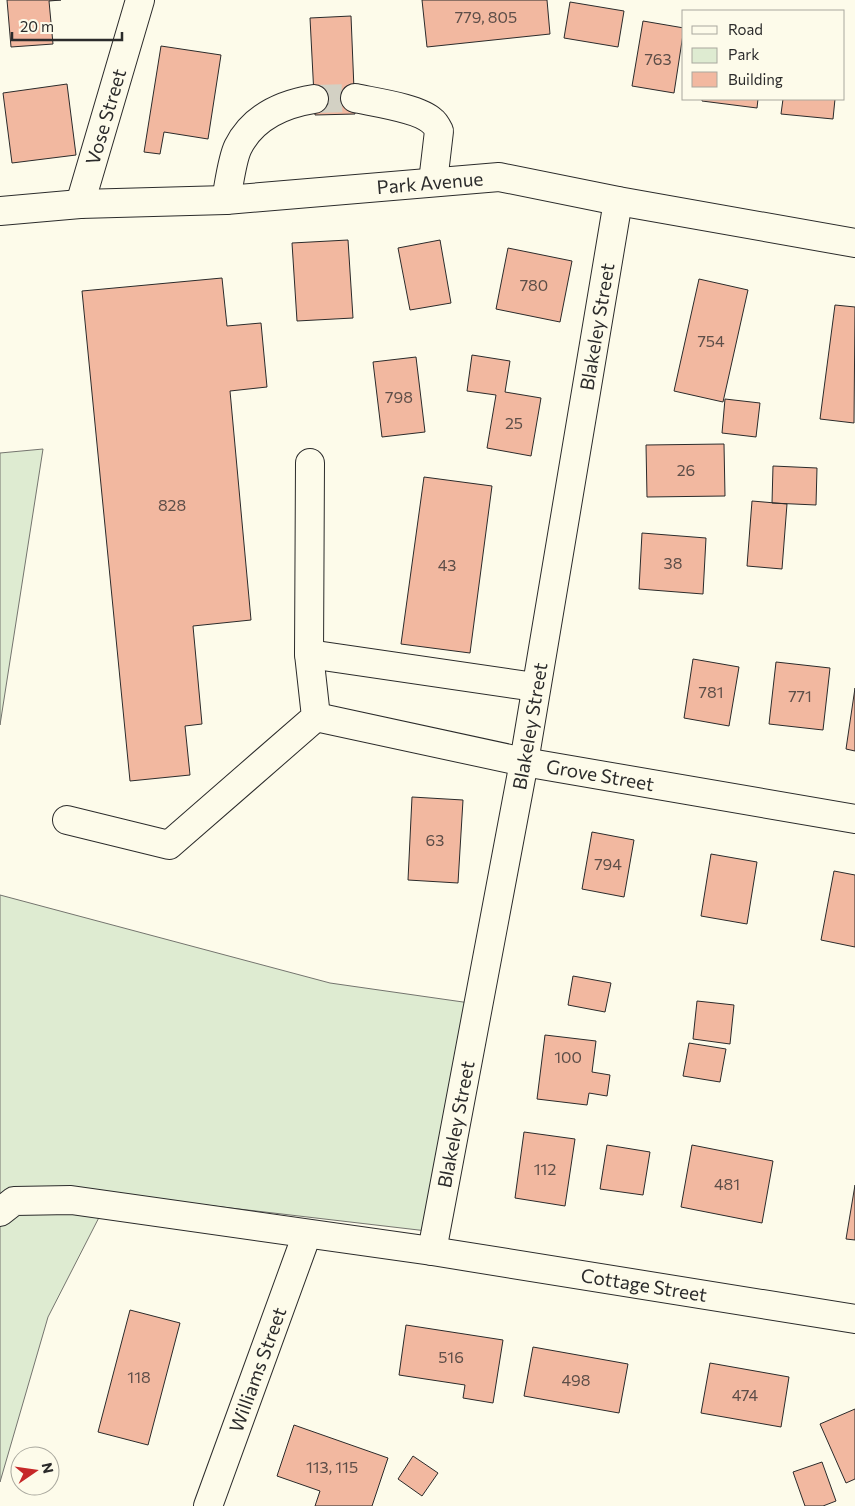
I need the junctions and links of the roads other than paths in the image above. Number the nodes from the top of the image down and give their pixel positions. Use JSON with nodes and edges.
{"nodes":[{"id":1,"x":140,"y":0,"type":"edge"},
{"id":2,"x":354,"y":98,"type":"tunnel mouth"},
{"id":3,"x":314,"y":99,"type":"tunnel mouth"},
{"id":4,"x":433,"y":182,"type":"junction"},
{"id":5,"x":226,"y":200,"type":"junction"},
{"id":6,"x":618,"y":202,"type":"junction"},
{"id":7,"x":80,"y":204,"type":"junction"},
{"id":8,"x":0,"y":211,"type":"edge"},
{"id":9,"x":855,"y":243,"type":"edge"},
{"id":10,"x":310,"y":463,"type":"dead end"},
{"id":11,"x":309,"y":654,"type":"junction"},
{"id":12,"x":535,"y":687,"type":"junction"},
{"id":13,"x":316,"y":717,"type":"junction"},
{"id":14,"x":524,"y":762,"type":"junction"},
{"id":15,"x":67,"y":820,"type":"dead end"},
{"id":16,"x":855,"y":820,"type":"edge"},
{"id":17,"x":0,"y":1212,"type":"edge"},
{"id":18,"x":307,"y":1234,"type":"junction"},
{"id":19,"x":432,"y":1251,"type":"junction"},
{"id":20,"x":855,"y":1319,"type":"edge"},
{"id":21,"x":208,"y":1506,"type":"edge"}],
"edges":[{"from":1,"to":7,"type":"street","name":"Vose Street"},
{"from":2,"to":4,"type":"street"},
{"from":3,"to":5,"type":"street"},
{"from":4,"to":5,"type":"street","name":"Park Avenue"},
{"from":4,"to":6,"type":"street","name":"Park Avenue"},
{"from":5,"to":7,"type":"street","name":"Park Avenue"},
{"from":6,"to":9,"type":"street","name":"Park Avenue"},
{"from":6,"to":12,"type":"street","name":"Blakeley Street"},
{"from":7,"to":8,"type":"street","name":"Park Avenue"},
{"from":10,"to":11,"type":"street"},
{"from":11,"to":12,"type":"street"},
{"from":11,"to":13,"type":"street"},
{"from":12,"to":14,"type":"street","name":"Blakeley Street"},
{"from":13,"to":14,"type":"street","name":"Grove Street"},
{"from":13,"to":15,"type":"street"},
{"from":14,"to":16,"type":"street","name":"Grove Street"},
{"from":14,"to":19,"type":"street","name":"Blakeley Street"},
{"from":17,"to":18,"type":"street","name":"Cottage Street"},
{"from":18,"to":19,"type":"street","name":"Cottage Street"},
{"from":18,"to":21,"type":"street","name":"Williams Street"},
{"from":19,"to":20,"type":"street","name":"Cottage Street"}]}
